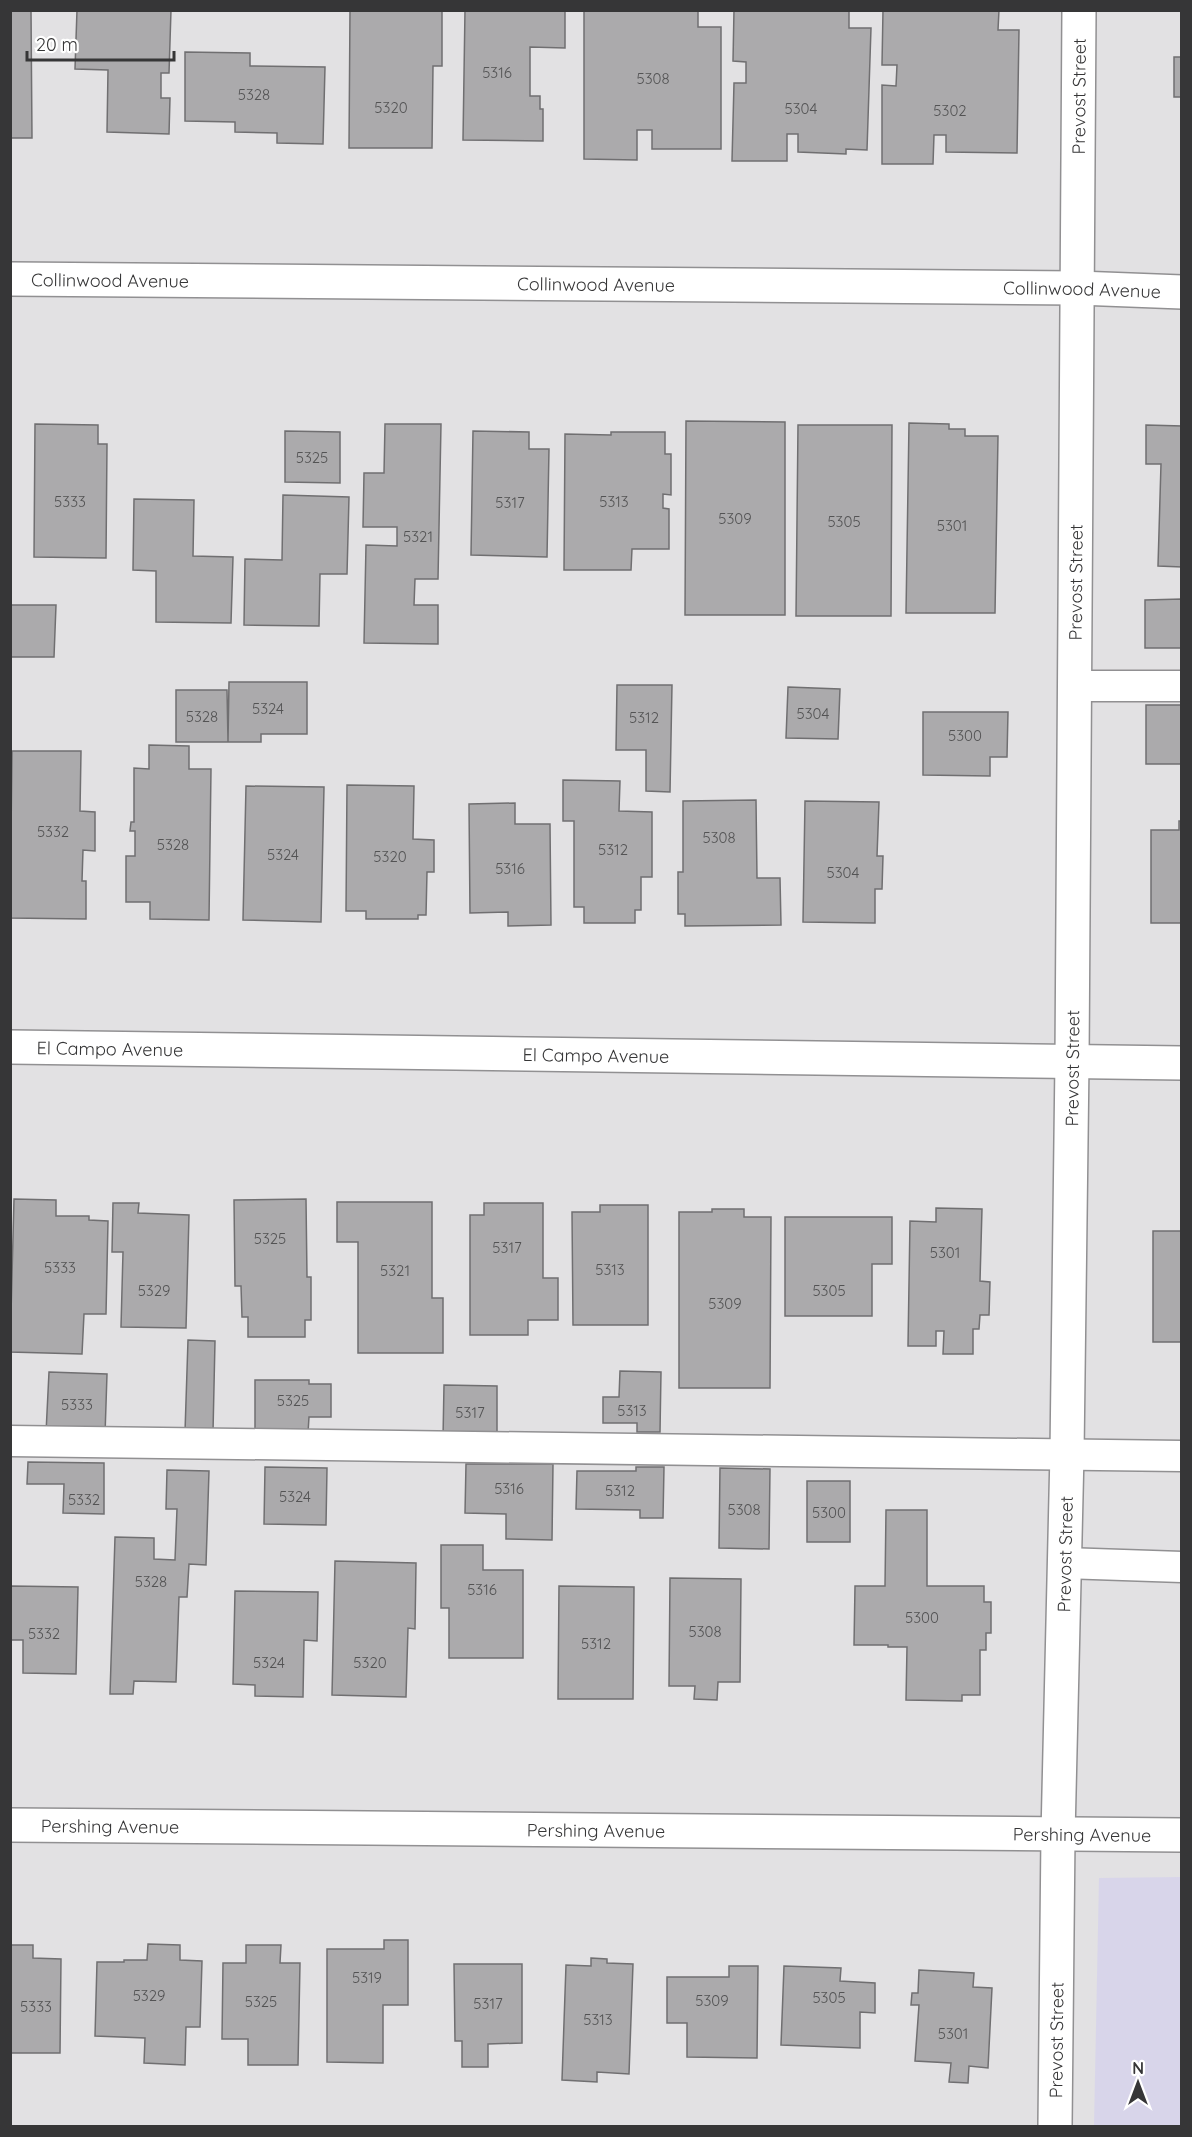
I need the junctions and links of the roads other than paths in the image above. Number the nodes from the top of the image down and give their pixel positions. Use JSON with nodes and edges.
{"nodes":[{"id":1,"x":1079,"y":10,"type":"edge"},
{"id":2,"x":10,"y":279,"type":"edge"},
{"id":3,"x":1078,"y":288,"type":"junction"},
{"id":4,"x":1182,"y":292,"type":"edge"},
{"id":5,"x":1075,"y":686,"type":"junction"},
{"id":6,"x":1182,"y":686,"type":"edge"},
{"id":7,"x":10,"y":1047,"type":"edge"},
{"id":8,"x":1072,"y":1061,"type":"junction"},
{"id":9,"x":1182,"y":1063,"type":"edge"},
{"id":10,"x":10,"y":1441,"type":"edge"},
{"id":11,"x":1067,"y":1454,"type":"junction"},
{"id":12,"x":1182,"y":1456,"type":"edge"},
{"id":13,"x":1064,"y":1563,"type":"junction"},
{"id":14,"x":1182,"y":1567,"type":"edge"},
{"id":15,"x":10,"y":1825,"type":"edge"},
{"id":16,"x":1059,"y":1835,"type":"junction"},
{"id":17,"x":1182,"y":1835,"type":"edge"},
{"id":18,"x":1055,"y":2127,"type":"edge"}],
"edges":[{"from":1,"to":3,"type":"street","name":"Prevost Street"},
{"from":2,"to":3,"type":"street","name":"Collinwood Avenue"},
{"from":3,"to":4,"type":"street","name":"Collinwood Avenue"},
{"from":3,"to":5,"type":"street","name":"Prevost Street"},
{"from":5,"to":6,"type":"lane"},
{"from":5,"to":8,"type":"street","name":"Prevost Street"},
{"from":7,"to":8,"type":"street","name":"El Campo Avenue"},
{"from":8,"to":9,"type":"street","name":"El Campo Avenue"},
{"from":8,"to":11,"type":"street","name":"Prevost Street"},
{"from":10,"to":11,"type":"lane"},
{"from":11,"to":12,"type":"lane"},
{"from":11,"to":13,"type":"street","name":"Prevost Street"},
{"from":13,"to":14,"type":"lane"},
{"from":13,"to":16,"type":"street","name":"Prevost Street"},
{"from":15,"to":16,"type":"street","name":"Pershing Avenue"},
{"from":16,"to":17,"type":"street","name":"Pershing Avenue"},
{"from":16,"to":18,"type":"street","name":"Prevost Street"}]}
